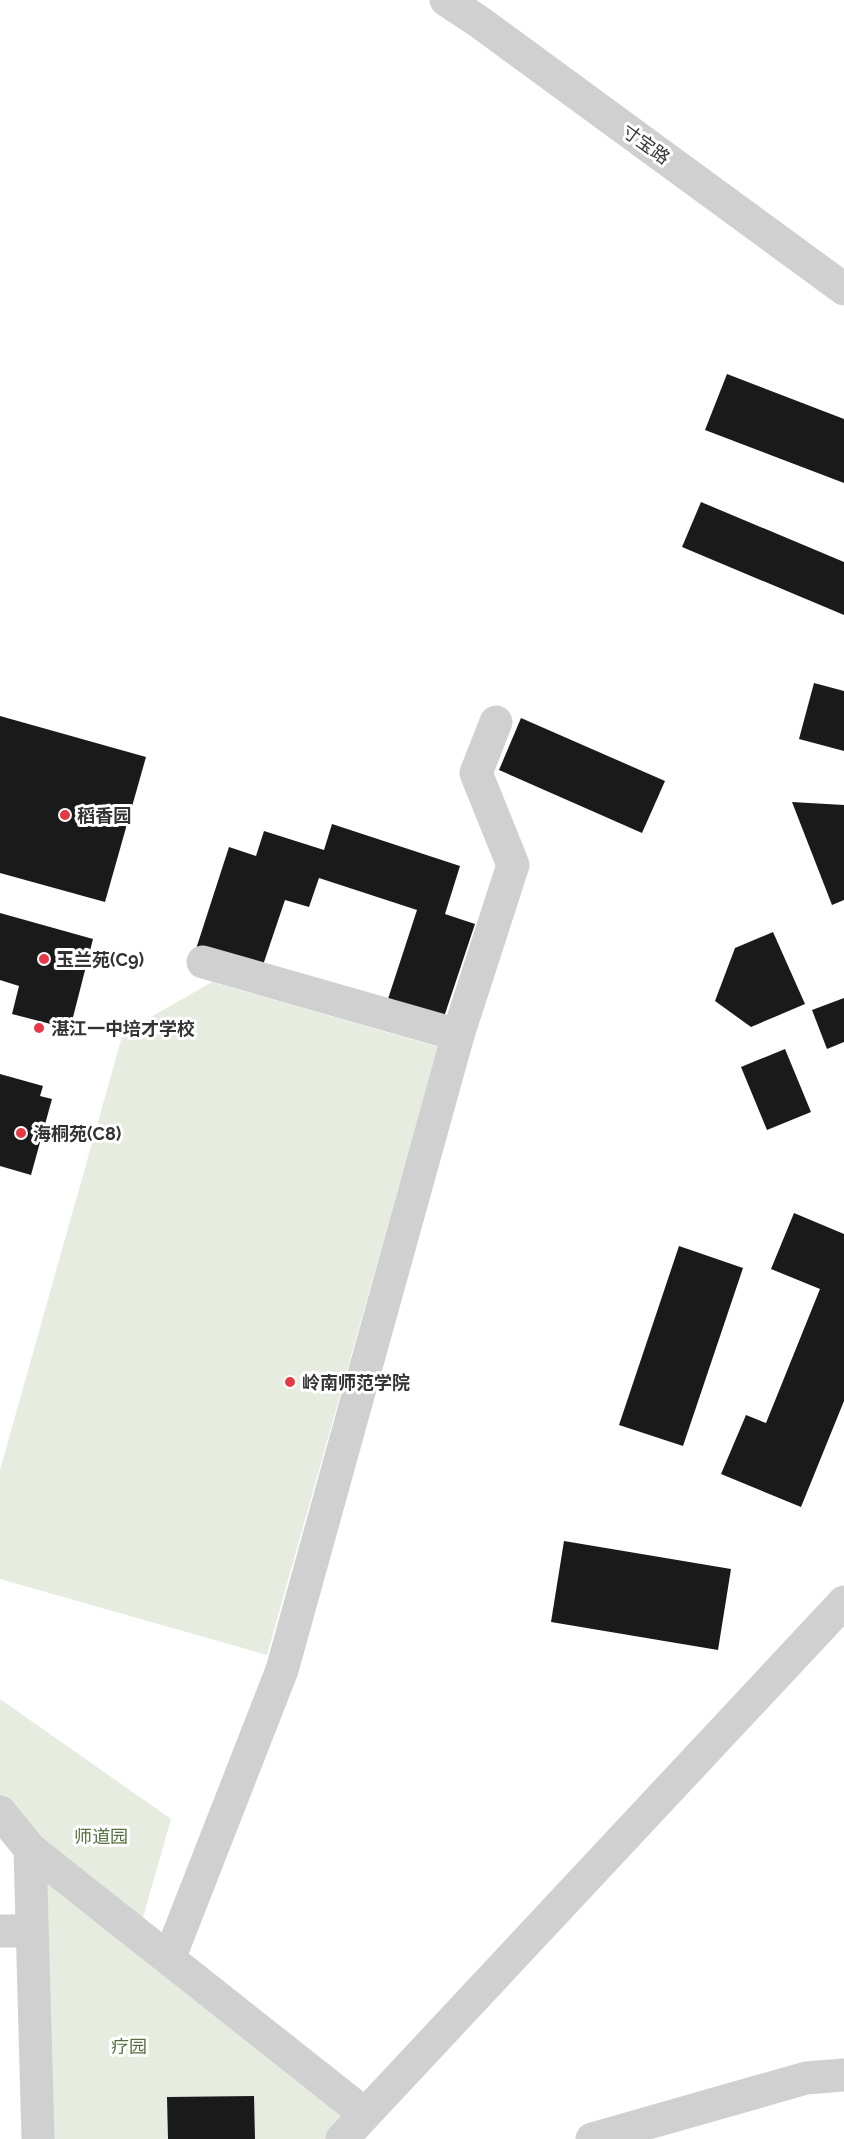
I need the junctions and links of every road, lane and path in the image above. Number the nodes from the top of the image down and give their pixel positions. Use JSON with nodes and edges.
{"nodes":[{"id":1,"x":446,"y":0,"type":"edge"},
{"id":2,"x":844,"y":289,"type":"edge"},
{"id":3,"x":496,"y":722,"type":"dead end"},
{"id":4,"x":203,"y":962,"type":"dead end"},
{"id":5,"x":458,"y":1035,"type":"junction"},
{"id":6,"x":844,"y":1602,"type":"edge"},
{"id":7,"x":0,"y":1812,"type":"edge"},
{"id":8,"x":30,"y":1849,"type":"junction"},
{"id":9,"x":0,"y":1931,"type":"edge"},
{"id":10,"x":32,"y":1931,"type":"junction"},
{"id":11,"x":169,"y":1959,"type":"junction"},
{"id":12,"x":844,"y":2075,"type":"edge"},
{"id":13,"x":365,"y":2114,"type":"junction"},
{"id":14,"x":38,"y":2139,"type":"edge"},
{"id":15,"x":342,"y":2139,"type":"edge"},
{"id":16,"x":592,"y":2139,"type":"edge"}],
"edges":[{"from":1,"to":2,"type":"street","name":"寸宝路"},
{"from":3,"to":5,"type":"street"},
{"from":4,"to":5,"type":"street"},
{"from":5,"to":11,"type":"street"},
{"from":6,"to":13,"type":"street"},
{"from":7,"to":8,"type":"street"},
{"from":8,"to":10,"type":"street"},
{"from":8,"to":11,"type":"street"},
{"from":9,"to":10,"type":"street"},
{"from":10,"to":14,"type":"street"},
{"from":11,"to":13,"type":"street"},
{"from":12,"to":16,"type":"street"},
{"from":13,"to":15,"type":"street"}]}
